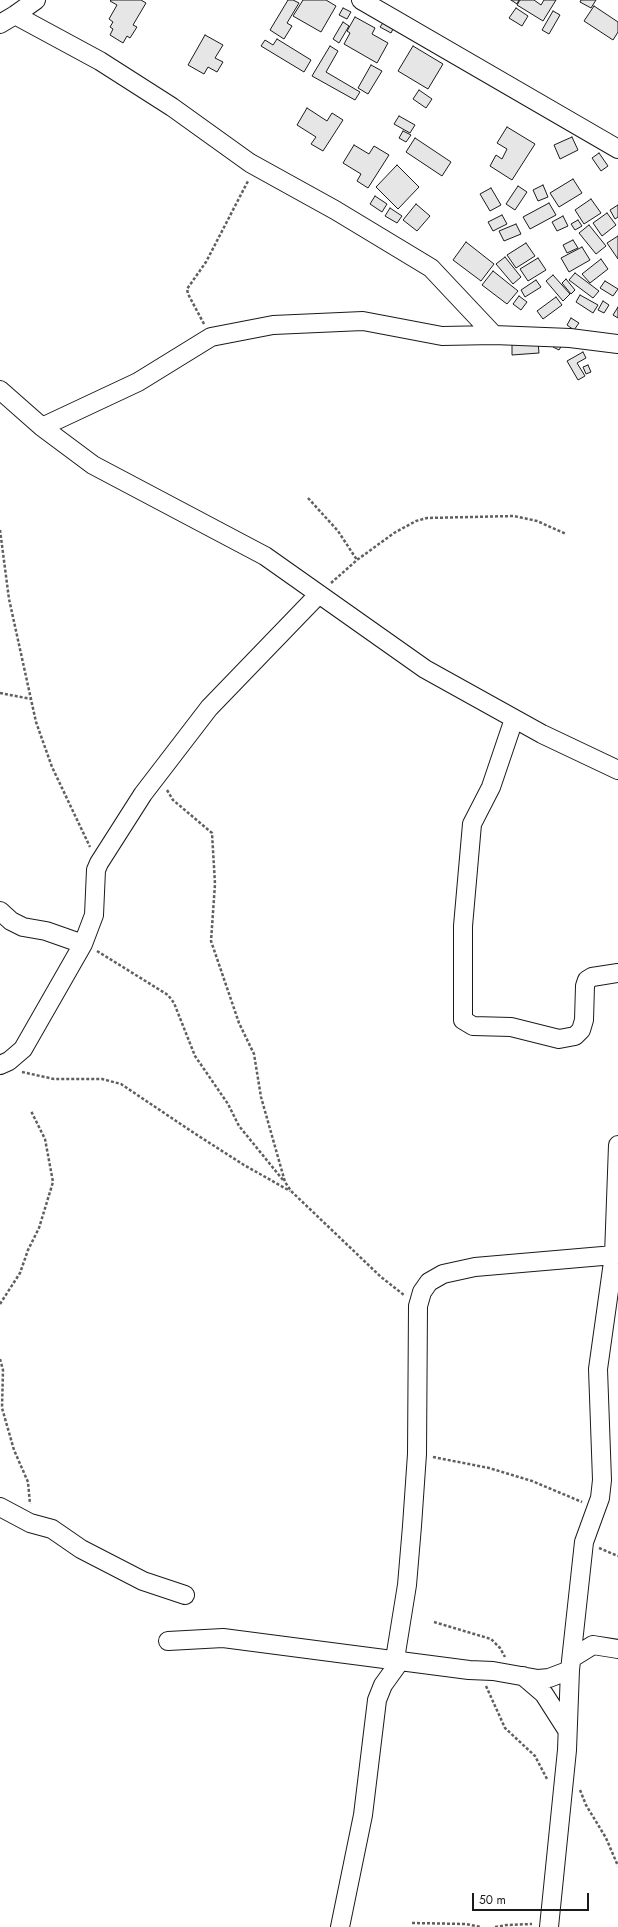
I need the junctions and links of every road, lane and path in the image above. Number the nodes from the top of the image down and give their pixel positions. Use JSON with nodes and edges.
{"nodes":[{"id":1,"x":36,"y":0,"type":"edge"},
{"id":2,"x":368,"y":2,"type":"edge"},
{"id":3,"x":8,"y":20,"type":"edge"},
{"id":4,"x":618,"y":150,"type":"edge"},
{"id":5,"x":250,"y":163,"type":"junction"},
{"id":6,"x":494,"y":335,"type":"junction"},
{"id":7,"x":211,"y":337,"type":"junction"},
{"id":8,"x":618,"y":344,"type":"edge"},
{"id":9,"x":0,"y":390,"type":"edge"},
{"id":10,"x":42,"y":427,"type":"junction"},
{"id":11,"x":308,"y":498,"type":"dead end"},
{"id":12,"x":0,"y":530,"type":"edge"},
{"id":13,"x":566,"y":534,"type":"dead end"},
{"id":14,"x":357,"y":560,"type":"junction"},
{"id":15,"x":319,"y":594,"type":"junction"},
{"id":16,"x":0,"y":692,"type":"edge"},
{"id":17,"x":31,"y":699,"type":"junction"},
{"id":18,"x":514,"y":719,"type":"junction"},
{"id":19,"x":163,"y":768,"type":"junction"},
{"id":20,"x":618,"y":770,"type":"edge"},
{"id":21,"x":99,"y":863,"type":"junction"},
{"id":22,"x":0,"y":911,"type":"edge"},
{"id":23,"x":83,"y":944,"type":"junction"},
{"id":24,"x":618,"y":973,"type":"edge"},
{"id":25,"x":0,"y":1065,"type":"edge"},
{"id":26,"x":20,"y":1072,"type":"dead end"},
{"id":27,"x":31,"y":1111,"type":"dead end"},
{"id":28,"x":618,"y":1145,"type":"edge"},
{"id":29,"x":285,"y":1182,"type":"junction"},
{"id":30,"x":291,"y":1191,"type":"junction"},
{"id":31,"x":614,"y":1255,"type":"junction"},
{"id":32,"x":0,"y":1304,"type":"edge"},
{"id":33,"x":418,"y":1306,"type":"junction"},
{"id":34,"x":0,"y":1359,"type":"edge"},
{"id":35,"x":417,"y":1454,"type":"junction"},
{"id":36,"x":600,"y":1498,"type":"junction"},
{"id":37,"x":0,"y":1507,"type":"edge"},
{"id":38,"x":38,"y":1526,"type":"junction"},
{"id":39,"x":185,"y":1595,"type":"dead end"},
{"id":40,"x":434,"y":1622,"type":"dead end"},
{"id":41,"x":168,"y":1641,"type":"dead end"},
{"id":42,"x":618,"y":1649,"type":"edge"},
{"id":43,"x":398,"y":1660,"type":"junction"},
{"id":44,"x":571,"y":1664,"type":"junction"},
{"id":45,"x":478,"y":1670,"type":"junction"},
{"id":46,"x":518,"y":1675,"type":"junction"},
{"id":47,"x":567,"y":1730,"type":"junction"},
{"id":48,"x":579,"y":1787,"type":"dead end"},
{"id":49,"x":561,"y":1804,"type":"junction"},
{"id":50,"x":618,"y":1866,"type":"edge"},
{"id":51,"x":412,"y":1923,"type":"dead end"},
{"id":52,"x":549,"y":1926,"type":"edge"},
{"id":53,"x":340,"y":1927,"type":"edge"},
{"id":54,"x":482,"y":1927,"type":"edge"},
{"id":55,"x":495,"y":1927,"type":"edge"}],
"edges":[{"from":1,"to":3,"type":"street"},
{"from":2,"to":4,"type":"street"},
{"from":3,"to":5,"type":"street"},
{"from":5,"to":6,"type":"street"},
{"from":5,"to":7,"type":"path"},
{"from":6,"to":7,"type":"street"},
{"from":6,"to":8,"type":"street"},
{"from":7,"to":10,"type":"street"},
{"from":9,"to":10,"type":"street"},
{"from":10,"to":15,"type":"street"},
{"from":11,"to":14,"type":"path"},
{"from":12,"to":17,"type":"path"},
{"from":13,"to":14,"type":"path"},
{"from":14,"to":15,"type":"path"},
{"from":15,"to":18,"type":"street"},
{"from":15,"to":19,"type":"street"},
{"from":16,"to":17,"type":"path"},
{"from":17,"to":21,"type":"path"},
{"from":18,"to":20,"type":"street"},
{"from":18,"to":24,"type":"street"},
{"from":19,"to":21,"type":"street"},
{"from":19,"to":29,"type":"path"},
{"from":21,"to":23,"type":"street"},
{"from":22,"to":23,"type":"street"},
{"from":23,"to":25,"type":"street"},
{"from":23,"to":29,"type":"path"},
{"from":26,"to":30,"type":"path"},
{"from":27,"to":32,"type":"path"},
{"from":28,"to":31,"type":"street"},
{"from":29,"to":30,"type":"path"},
{"from":30,"to":33,"type":"path"},
{"from":31,"to":33,"type":"street"},
{"from":31,"to":36,"type":"street"},
{"from":33,"to":35,"type":"street"},
{"from":34,"to":38,"type":"path"},
{"from":35,"to":36,"type":"path"},
{"from":35,"to":43,"type":"street"},
{"from":36,"to":44,"type":"street"},
{"from":37,"to":38,"type":"street"},
{"from":38,"to":39,"type":"street"},
{"from":40,"to":46,"type":"path"},
{"from":41,"to":43,"type":"street"},
{"from":42,"to":44,"type":"street"},
{"from":43,"to":45,"type":"street"},
{"from":43,"to":53,"type":"street"},
{"from":44,"to":46,"type":"street"},
{"from":44,"to":47,"type":"street"},
{"from":45,"to":46,"type":"street"},
{"from":45,"to":49,"type":"path"},
{"from":46,"to":47,"type":"street"},
{"from":47,"to":49,"type":"street"},
{"from":48,"to":50,"type":"path"},
{"from":49,"to":52,"type":"street"},
{"from":51,"to":54,"type":"path"},
{"from":52,"to":55,"type":"path"}]}
